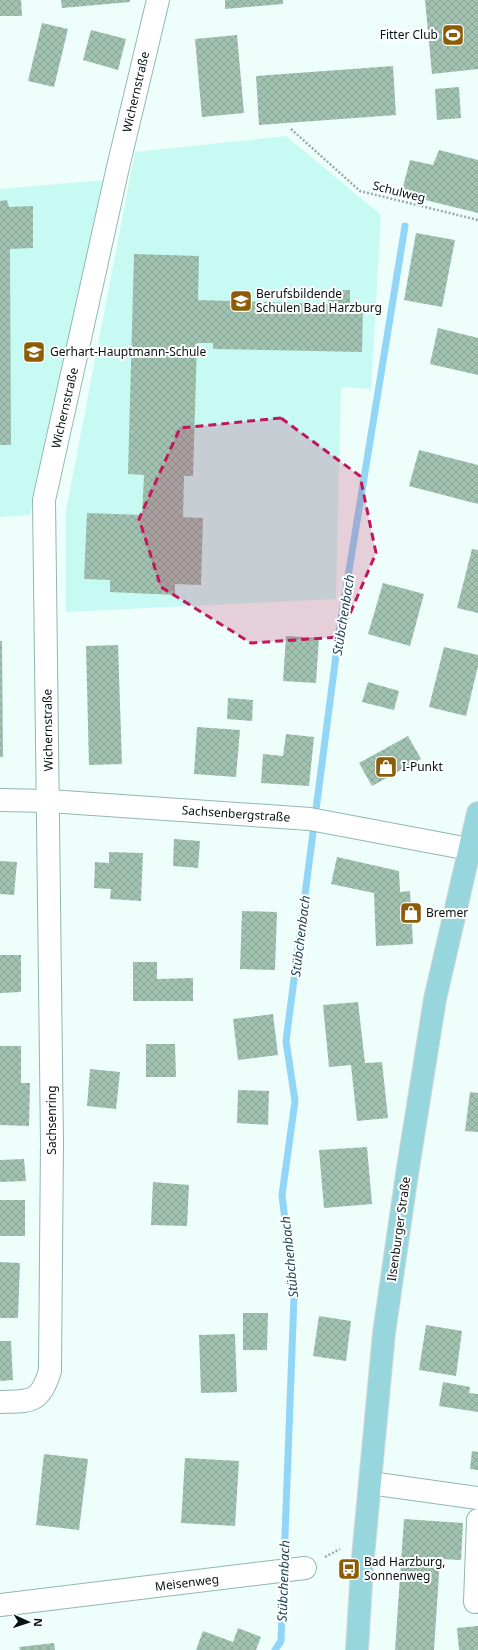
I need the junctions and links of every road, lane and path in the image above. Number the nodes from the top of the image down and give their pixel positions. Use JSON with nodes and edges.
{"nodes":[{"id":1,"x":158,"y":0,"type":"edge"},
{"id":2,"x":291,"y":129,"type":"dead end"},
{"id":3,"x":478,"y":220,"type":"edge"},
{"id":4,"x":0,"y":800,"type":"edge"},
{"id":5,"x":49,"y":801,"type":"junction"},
{"id":6,"x":478,"y":813,"type":"edge"},
{"id":7,"x":469,"y":849,"type":"junction"},
{"id":8,"x":0,"y":1402,"type":"edge"},
{"id":9,"x":370,"y":1483,"type":"junction"},
{"id":10,"x":478,"y":1498,"type":"edge"},
{"id":11,"x":478,"y":1520,"type":"edge"},
{"id":12,"x":366,"y":1535,"type":"junction"},
{"id":13,"x":291,"y":1570,"type":"joint"},
{"id":14,"x":475,"y":1602,"type":"dead end"},
{"id":15,"x":0,"y":1605,"type":"edge"},
{"id":16,"x":357,"y":1650,"type":"edge"}],
"edges":[{"from":1,"to":5,"type":"street","name":"Wichernstraße"},
{"from":2,"to":3,"type":"path","name":"Schulweg"},
{"from":4,"to":5,"type":"street","name":"Sachsenbergstraße"},
{"from":5,"to":7,"type":"street","name":"Sachsenbergstraße"},
{"from":5,"to":8,"type":"street","name":"Sachsenring"},
{"from":6,"to":7,"type":"main road","name":"Ilsenburger Straße"},
{"from":7,"to":9,"type":"main road","name":"Ilsenburger Straße"},
{"from":9,"to":10,"type":"street"},
{"from":9,"to":12,"type":"main road","name":"Ilsenburger Straße"},
{"from":11,"to":14,"type":"street"},
{"from":12,"to":13,"type":"path"},
{"from":12,"to":16,"type":"main road","name":"Ilsenburger Straße"},
{"from":13,"to":15,"type":"street","name":"Meisenweg"}]}
